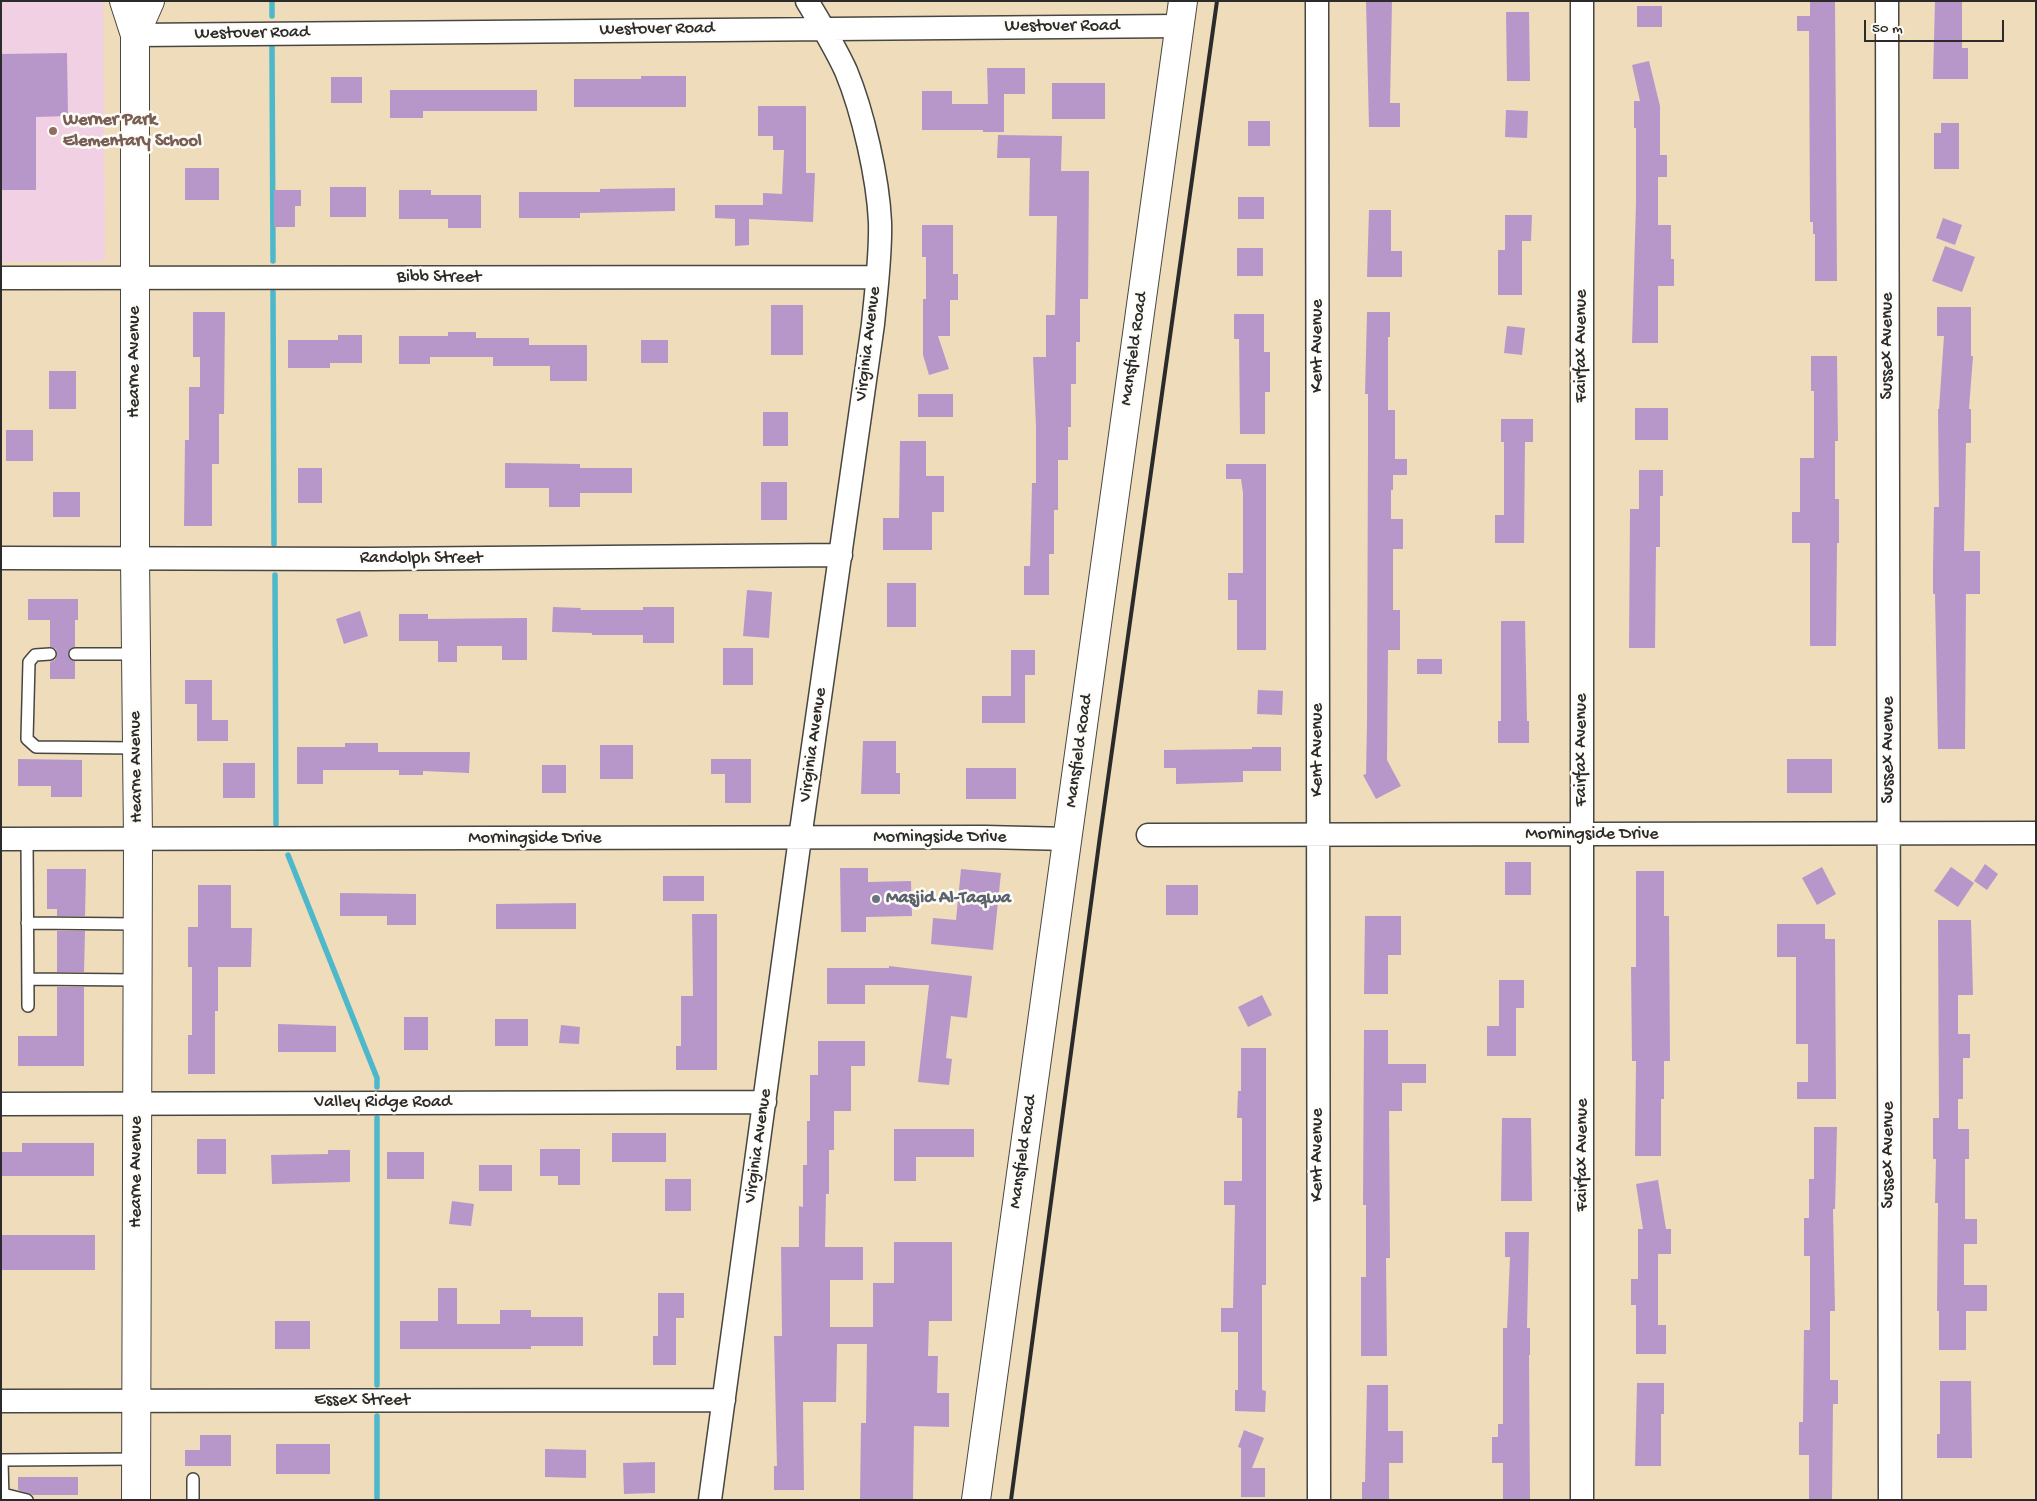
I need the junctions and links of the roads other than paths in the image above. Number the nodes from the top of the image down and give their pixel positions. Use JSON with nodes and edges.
{"nodes":[{"id":1,"x":124,"y":1,"type":"edge"},
{"id":2,"x":150,"y":1,"type":"edge"},
{"id":3,"x":808,"y":1,"type":"edge"},
{"id":4,"x":1317,"y":1,"type":"edge"},
{"id":5,"x":1582,"y":1,"type":"edge"},
{"id":6,"x":1887,"y":1,"type":"edge"},
{"id":7,"x":1181,"y":14,"type":"edge"},
{"id":8,"x":823,"y":28,"type":"junction"},
{"id":9,"x":135,"y":35,"type":"junction"},
{"id":10,"x":877,"y":277,"type":"junction"},
{"id":11,"x":1,"y":278,"type":"edge"},
{"id":12,"x":135,"y":278,"type":"junction"},
{"id":13,"x":841,"y":555,"type":"junction"},
{"id":14,"x":1,"y":558,"type":"edge"},
{"id":15,"x":135,"y":559,"type":"junction"},
{"id":16,"x":50,"y":654,"type":"dead end"},
{"id":17,"x":75,"y":654,"type":"dead end"},
{"id":18,"x":136,"y":654,"type":"junction"},
{"id":19,"x":137,"y":748,"type":"junction"},
{"id":20,"x":2036,"y":834,"type":"edge"},
{"id":21,"x":1318,"y":835,"type":"junction"},
{"id":22,"x":1583,"y":835,"type":"junction"},
{"id":23,"x":1889,"y":835,"type":"junction"},
{"id":24,"x":1148,"y":836,"type":"dead end"},
{"id":25,"x":800,"y":838,"type":"junction"},
{"id":26,"x":1,"y":839,"type":"edge"},
{"id":27,"x":27,"y":839,"type":"junction"},
{"id":28,"x":138,"y":839,"type":"junction"},
{"id":29,"x":1068,"y":839,"type":"junction"},
{"id":30,"x":27,"y":923,"type":"junction"},
{"id":31,"x":138,"y":924,"type":"junction"},
{"id":32,"x":28,"y":979,"type":"junction"},
{"id":33,"x":138,"y":980,"type":"junction"},
{"id":34,"x":28,"y":1006,"type":"dead end"},
{"id":35,"x":765,"y":1102,"type":"junction"},
{"id":36,"x":1,"y":1104,"type":"edge"},
{"id":37,"x":137,"y":1104,"type":"junction"},
{"id":38,"x":724,"y":1400,"type":"junction"},
{"id":39,"x":1,"y":1401,"type":"edge"},
{"id":40,"x":136,"y":1401,"type":"junction"},
{"id":41,"x":136,"y":1459,"type":"junction"},
{"id":42,"x":193,"y":1479,"type":"dead end"},
{"id":43,"x":3,"y":1497,"type":"edge"},
{"id":44,"x":27,"y":1500,"type":"edge"},
{"id":45,"x":136,"y":1500,"type":"edge"},
{"id":46,"x":193,"y":1500,"type":"edge"},
{"id":47,"x":710,"y":1500,"type":"edge"},
{"id":48,"x":976,"y":1500,"type":"edge"},
{"id":49,"x":1319,"y":1500,"type":"edge"},
{"id":50,"x":1582,"y":1500,"type":"edge"},
{"id":51,"x":1890,"y":1500,"type":"edge"}],
"edges":[{"from":1,"to":9,"type":"main road","name":"Hearne Avenue"},
{"from":2,"to":9,"type":"main road","name":"Hearne Avenue"},
{"from":3,"to":8,"type":"street","name":"Virginia Avenue"},
{"from":4,"to":21,"type":"street","name":"Kent Avenue"},
{"from":5,"to":22,"type":"street","name":"Fairfax Avenue"},
{"from":6,"to":23,"type":"street","name":"Sussex Avenue"},
{"from":7,"to":8,"type":"street","name":"Westover Road"},
{"from":7,"to":29,"type":"main road","name":"Mansfield Road"},
{"from":8,"to":9,"type":"street","name":"Westover Road"},
{"from":8,"to":10,"type":"street","name":"Virginia Avenue"},
{"from":9,"to":12,"type":"main road","name":"Hearne Avenue"},
{"from":10,"to":12,"type":"street","name":"Bibb Street"},
{"from":10,"to":13,"type":"street","name":"Virginia Avenue"},
{"from":11,"to":12,"type":"street","name":"Bibb Street"},
{"from":12,"to":15,"type":"main road","name":"Hearne Avenue"},
{"from":13,"to":15,"type":"street","name":"Randolph Street"},
{"from":13,"to":25,"type":"street","name":"Virginia Avenue"},
{"from":14,"to":15,"type":"street","name":"Randolph Street"},
{"from":15,"to":18,"type":"main road","name":"Hearne Avenue"},
{"from":16,"to":19,"type":"lane"},
{"from":17,"to":18,"type":"lane"},
{"from":18,"to":19,"type":"main road","name":"Hearne Avenue"},
{"from":19,"to":28,"type":"main road","name":"Hearne Avenue"},
{"from":20,"to":23,"type":"street","name":"Morningside Drive"},
{"from":21,"to":22,"type":"street","name":"Morningside Drive"},
{"from":21,"to":24,"type":"street","name":"Morningside Drive"},
{"from":21,"to":49,"type":"street","name":"Kent Avenue"},
{"from":22,"to":23,"type":"street","name":"Morningside Drive"},
{"from":22,"to":50,"type":"street","name":"Fairfax Avenue"},
{"from":23,"to":51,"type":"street","name":"Sussex Avenue"},
{"from":25,"to":28,"type":"street","name":"Morningside Drive"},
{"from":25,"to":29,"type":"street","name":"Morningside Drive"},
{"from":25,"to":35,"type":"street","name":"Virginia Avenue"},
{"from":26,"to":27,"type":"street","name":"Morningside Drive"},
{"from":27,"to":28,"type":"street","name":"Morningside Drive"},
{"from":27,"to":30,"type":"lane"},
{"from":28,"to":31,"type":"main road","name":"Hearne Avenue"},
{"from":29,"to":48,"type":"main road","name":"Mansfield Road"},
{"from":30,"to":31,"type":"lane"},
{"from":30,"to":32,"type":"lane"},
{"from":31,"to":33,"type":"main road","name":"Hearne Avenue"},
{"from":32,"to":33,"type":"lane"},
{"from":32,"to":34,"type":"lane"},
{"from":33,"to":37,"type":"main road","name":"Hearne Avenue"},
{"from":35,"to":37,"type":"street","name":"Valley Ridge Road"},
{"from":35,"to":38,"type":"street","name":"Virginia Avenue"},
{"from":36,"to":37,"type":"street","name":"Valley Ridge Road"},
{"from":37,"to":40,"type":"main road","name":"Hearne Avenue"},
{"from":38,"to":40,"type":"street","name":"Essex Street"},
{"from":38,"to":47,"type":"street","name":"Virginia Avenue"},
{"from":39,"to":40,"type":"street","name":"Essex Street"},
{"from":40,"to":41,"type":"main road","name":"Hearne Avenue"},
{"from":41,"to":43,"type":"lane"},
{"from":41,"to":45,"type":"main road","name":"Hearne Avenue"},
{"from":42,"to":46,"type":"lane"},
{"from":43,"to":44,"type":"lane"}]}
